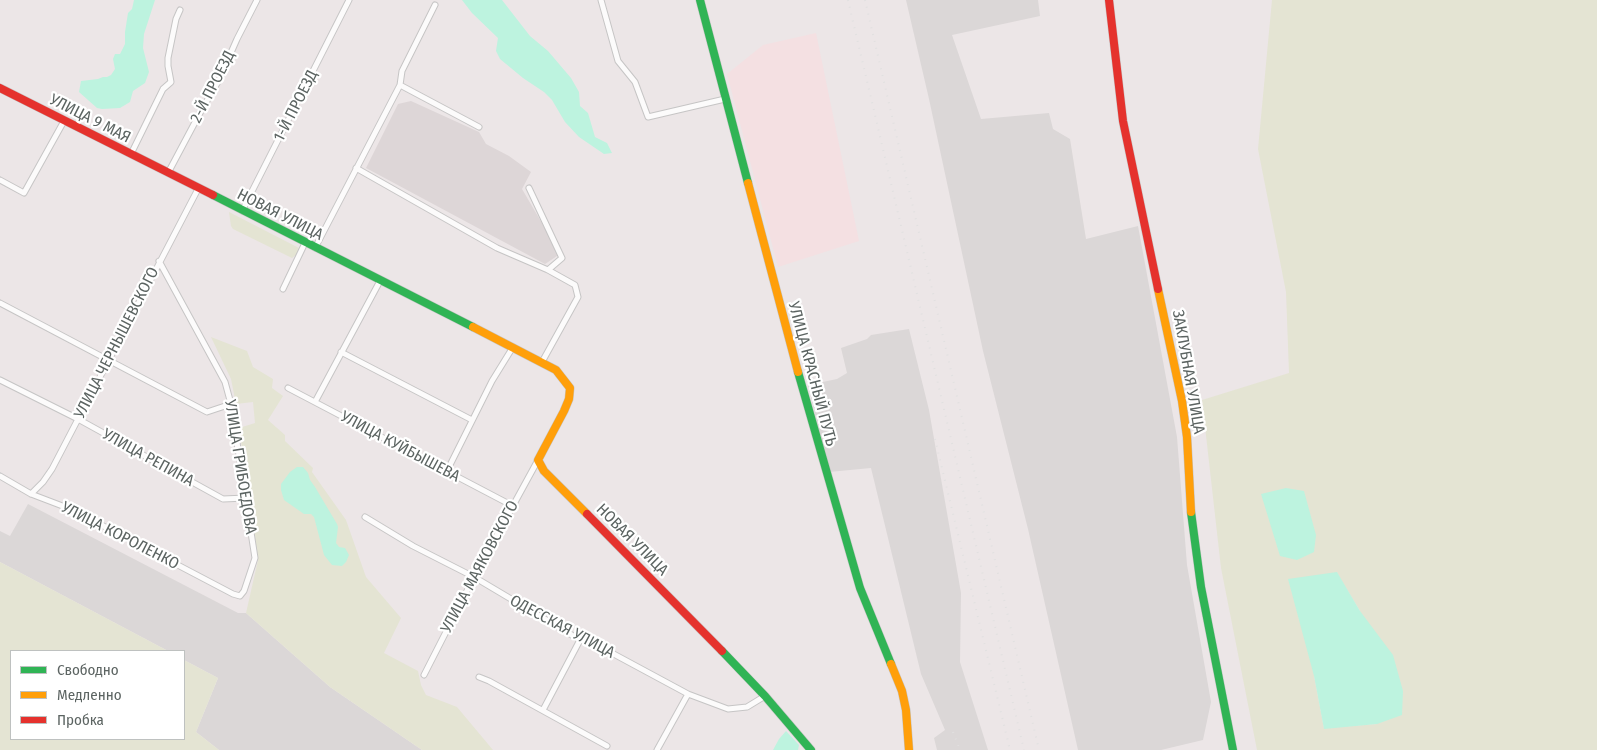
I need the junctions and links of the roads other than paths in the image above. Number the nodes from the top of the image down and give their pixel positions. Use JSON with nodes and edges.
{"nodes":[{"id":1,"x":257,"y":0,"type":"edge"},
{"id":2,"x":349,"y":0,"type":"edge"},
{"id":3,"x":601,"y":0,"type":"edge"},
{"id":4,"x":700,"y":0,"type":"edge"},
{"id":5,"x":1109,"y":0,"type":"edge"},
{"id":6,"x":436,"y":5,"type":"dead end"},
{"id":7,"x":180,"y":10,"type":"dead end"},
{"id":8,"x":400,"y":85,"type":"junction"},
{"id":9,"x":0,"y":88,"type":"edge"},
{"id":10,"x":726,"y":99,"type":"junction"},
{"id":11,"x":64,"y":121,"type":"junction"},
{"id":12,"x":480,"y":127,"type":"dead end"},
{"id":13,"x":131,"y":154,"type":"junction"},
{"id":14,"x":356,"y":168,"type":"junction"},
{"id":15,"x":168,"y":173,"type":"junction"},
{"id":16,"x":2,"y":182,"type":"edge"},
{"id":17,"x":529,"y":188,"type":"dead end"},
{"id":18,"x":198,"y":189,"type":"junction"},
{"id":19,"x":242,"y":211,"type":"junction"},
{"id":20,"x":305,"y":243,"type":"junction"},
{"id":21,"x":315,"y":248,"type":"junction"},
{"id":22,"x":159,"y":261,"type":"junction"},
{"id":23,"x":548,"y":270,"type":"junction"},
{"id":24,"x":380,"y":280,"type":"junction"},
{"id":25,"x":283,"y":289,"type":"dead end"},
{"id":26,"x":0,"y":303,"type":"edge"},
{"id":27,"x":513,"y":347,"type":"junction"},
{"id":28,"x":341,"y":352,"type":"junction"},
{"id":29,"x":108,"y":359,"type":"junction"},
{"id":30,"x":542,"y":362,"type":"junction"},
{"id":31,"x":0,"y":380,"type":"edge"},
{"id":32,"x":288,"y":388,"type":"dead end"},
{"id":33,"x":315,"y":402,"type":"junction"},
{"id":34,"x":231,"y":404,"type":"junction"},
{"id":35,"x":78,"y":420,"type":"junction"},
{"id":36,"x":472,"y":420,"type":"junction"},
{"id":37,"x":538,"y":460,"type":"junction"},
{"id":38,"x":447,"y":471,"type":"junction"},
{"id":39,"x":0,"y":476,"type":"edge"},
{"id":40,"x":31,"y":494,"type":"junction"},
{"id":41,"x":246,"y":498,"type":"junction"},
{"id":42,"x":513,"y":506,"type":"junction"},
{"id":43,"x":365,"y":518,"type":"dead end"},
{"id":44,"x":474,"y":578,"type":"junction"},
{"id":45,"x":240,"y":596,"type":"joint"},
{"id":46,"x":580,"y":640,"type":"junction"},
{"id":47,"x":424,"y":675,"type":"dead end"},
{"id":48,"x":479,"y":678,"type":"dead end"},
{"id":49,"x":688,"y":694,"type":"junction"},
{"id":50,"x":765,"y":696,"type":"junction"},
{"id":51,"x":543,"y":710,"type":"junction"},
{"id":52,"x":608,"y":746,"type":"dead end"},
{"id":53,"x":657,"y":750,"type":"edge"},
{"id":54,"x":811,"y":750,"type":"edge"},
{"id":55,"x":909,"y":750,"type":"edge"},
{"id":56,"x":1233,"y":750,"type":"edge"}],
"edges":[{"from":1,"to":15,"type":"street","name":"2-Й ПРОЕЗД"},
{"from":2,"to":19,"type":"street","name":"1-Й ПРОЕЗД"},
{"from":3,"to":10,"type":"street"},
{"from":4,"to":10,"type":"main road","name":"УЛИЦА КРАСНЫЙ ПУТЬ"},
{"from":5,"to":56,"type":"main road","name":"ЗАКЛУБНАЯ УЛИЦА"},
{"from":6,"to":8,"type":"street"},
{"from":7,"to":13,"type":"street"},
{"from":8,"to":12,"type":"street"},
{"from":8,"to":14,"type":"street"},
{"from":9,"to":11,"type":"main road","name":"УЛИЦА 9 МАЯ"},
{"from":10,"to":55,"type":"main road","name":"УЛИЦА КРАСНЫЙ ПУТЬ"},
{"from":11,"to":13,"type":"main road","name":"УЛИЦА 9 МАЯ"},
{"from":11,"to":16,"type":"street"},
{"from":13,"to":15,"type":"main road","name":"УЛИЦА 9 МАЯ"},
{"from":14,"to":21,"type":"street"},
{"from":14,"to":23,"type":"street"},
{"from":15,"to":18,"type":"main road","name":"НОВАЯ УЛИЦА"},
{"from":17,"to":23,"type":"street"},
{"from":18,"to":19,"type":"main road","name":"НОВАЯ УЛИЦА"},
{"from":18,"to":22,"type":"street","name":"УЛИЦА ЧЕРНЫШЕВСКОГО"},
{"from":19,"to":20,"type":"main road","name":"НОВАЯ УЛИЦА"},
{"from":20,"to":21,"type":"main road","name":"НОВАЯ УЛИЦА"},
{"from":20,"to":25,"type":"street"},
{"from":21,"to":24,"type":"main road","name":"НОВАЯ УЛИЦА"},
{"from":22,"to":29,"type":"street","name":"УЛИЦА ЧЕРНЫШЕВСКОГО"},
{"from":22,"to":34,"type":"street","name":"УЛИЦА ГРИБОЕДОВА"},
{"from":23,"to":30,"type":"street"},
{"from":24,"to":27,"type":"main road","name":"НОВАЯ УЛИЦА"},
{"from":24,"to":28,"type":"street"},
{"from":26,"to":29,"type":"street"},
{"from":27,"to":30,"type":"main road","name":"НОВАЯ УЛИЦА"},
{"from":27,"to":36,"type":"street"},
{"from":28,"to":33,"type":"street"},
{"from":28,"to":36,"type":"street"},
{"from":29,"to":34,"type":"street"},
{"from":29,"to":35,"type":"street","name":"УЛИЦА ЧЕРНЫШЕВСКОГО"},
{"from":30,"to":37,"type":"main road","name":"НОВАЯ УЛИЦА"},
{"from":31,"to":35,"type":"street","name":"УЛИЦА РЕПИНА"},
{"from":32,"to":33,"type":"street","name":"УЛИЦА КУЙБЫШЕВА"},
{"from":33,"to":38,"type":"street","name":"УЛИЦА КУЙБЫШЕВА"},
{"from":34,"to":41,"type":"street","name":"УЛИЦА ГРИБОЕДОВА"},
{"from":35,"to":40,"type":"street","name":"УЛИЦА ЧЕРНЫШЕВСКОГО"},
{"from":35,"to":41,"type":"street","name":"УЛИЦА РЕПИНА"},
{"from":36,"to":38,"type":"street"},
{"from":37,"to":42,"type":"street","name":"УЛИЦА МАЯКОВСКОГО"},
{"from":37,"to":50,"type":"main road","name":"НОВАЯ УЛИЦА"},
{"from":38,"to":42,"type":"street","name":"УЛИЦА КУЙБЫШЕВА"},
{"from":39,"to":40,"type":"street","name":"УЛИЦА КОРОЛЕНКО"},
{"from":40,"to":45,"type":"street","name":"УЛИЦА КОРОЛЕНКО"},
{"from":41,"to":45,"type":"street","name":"УЛИЦА ГРИБОЕДОВА"},
{"from":42,"to":44,"type":"street","name":"УЛИЦА МАЯКОВСКОГО"},
{"from":43,"to":44,"type":"street","name":"ОДЕССКАЯ УЛИЦА"},
{"from":44,"to":46,"type":"street","name":"ОДЕССКАЯ УЛИЦА"},
{"from":44,"to":47,"type":"street","name":"УЛИЦА МАЯКОВСКОГО"},
{"from":46,"to":49,"type":"street","name":"ОДЕССКАЯ УЛИЦА"},
{"from":46,"to":51,"type":"street"},
{"from":48,"to":51,"type":"street"},
{"from":49,"to":50,"type":"street","name":"ОДЕССКАЯ УЛИЦА"},
{"from":49,"to":53,"type":"street"},
{"from":50,"to":54,"type":"main road","name":"НОВАЯ УЛИЦА"},
{"from":51,"to":52,"type":"street"}]}
